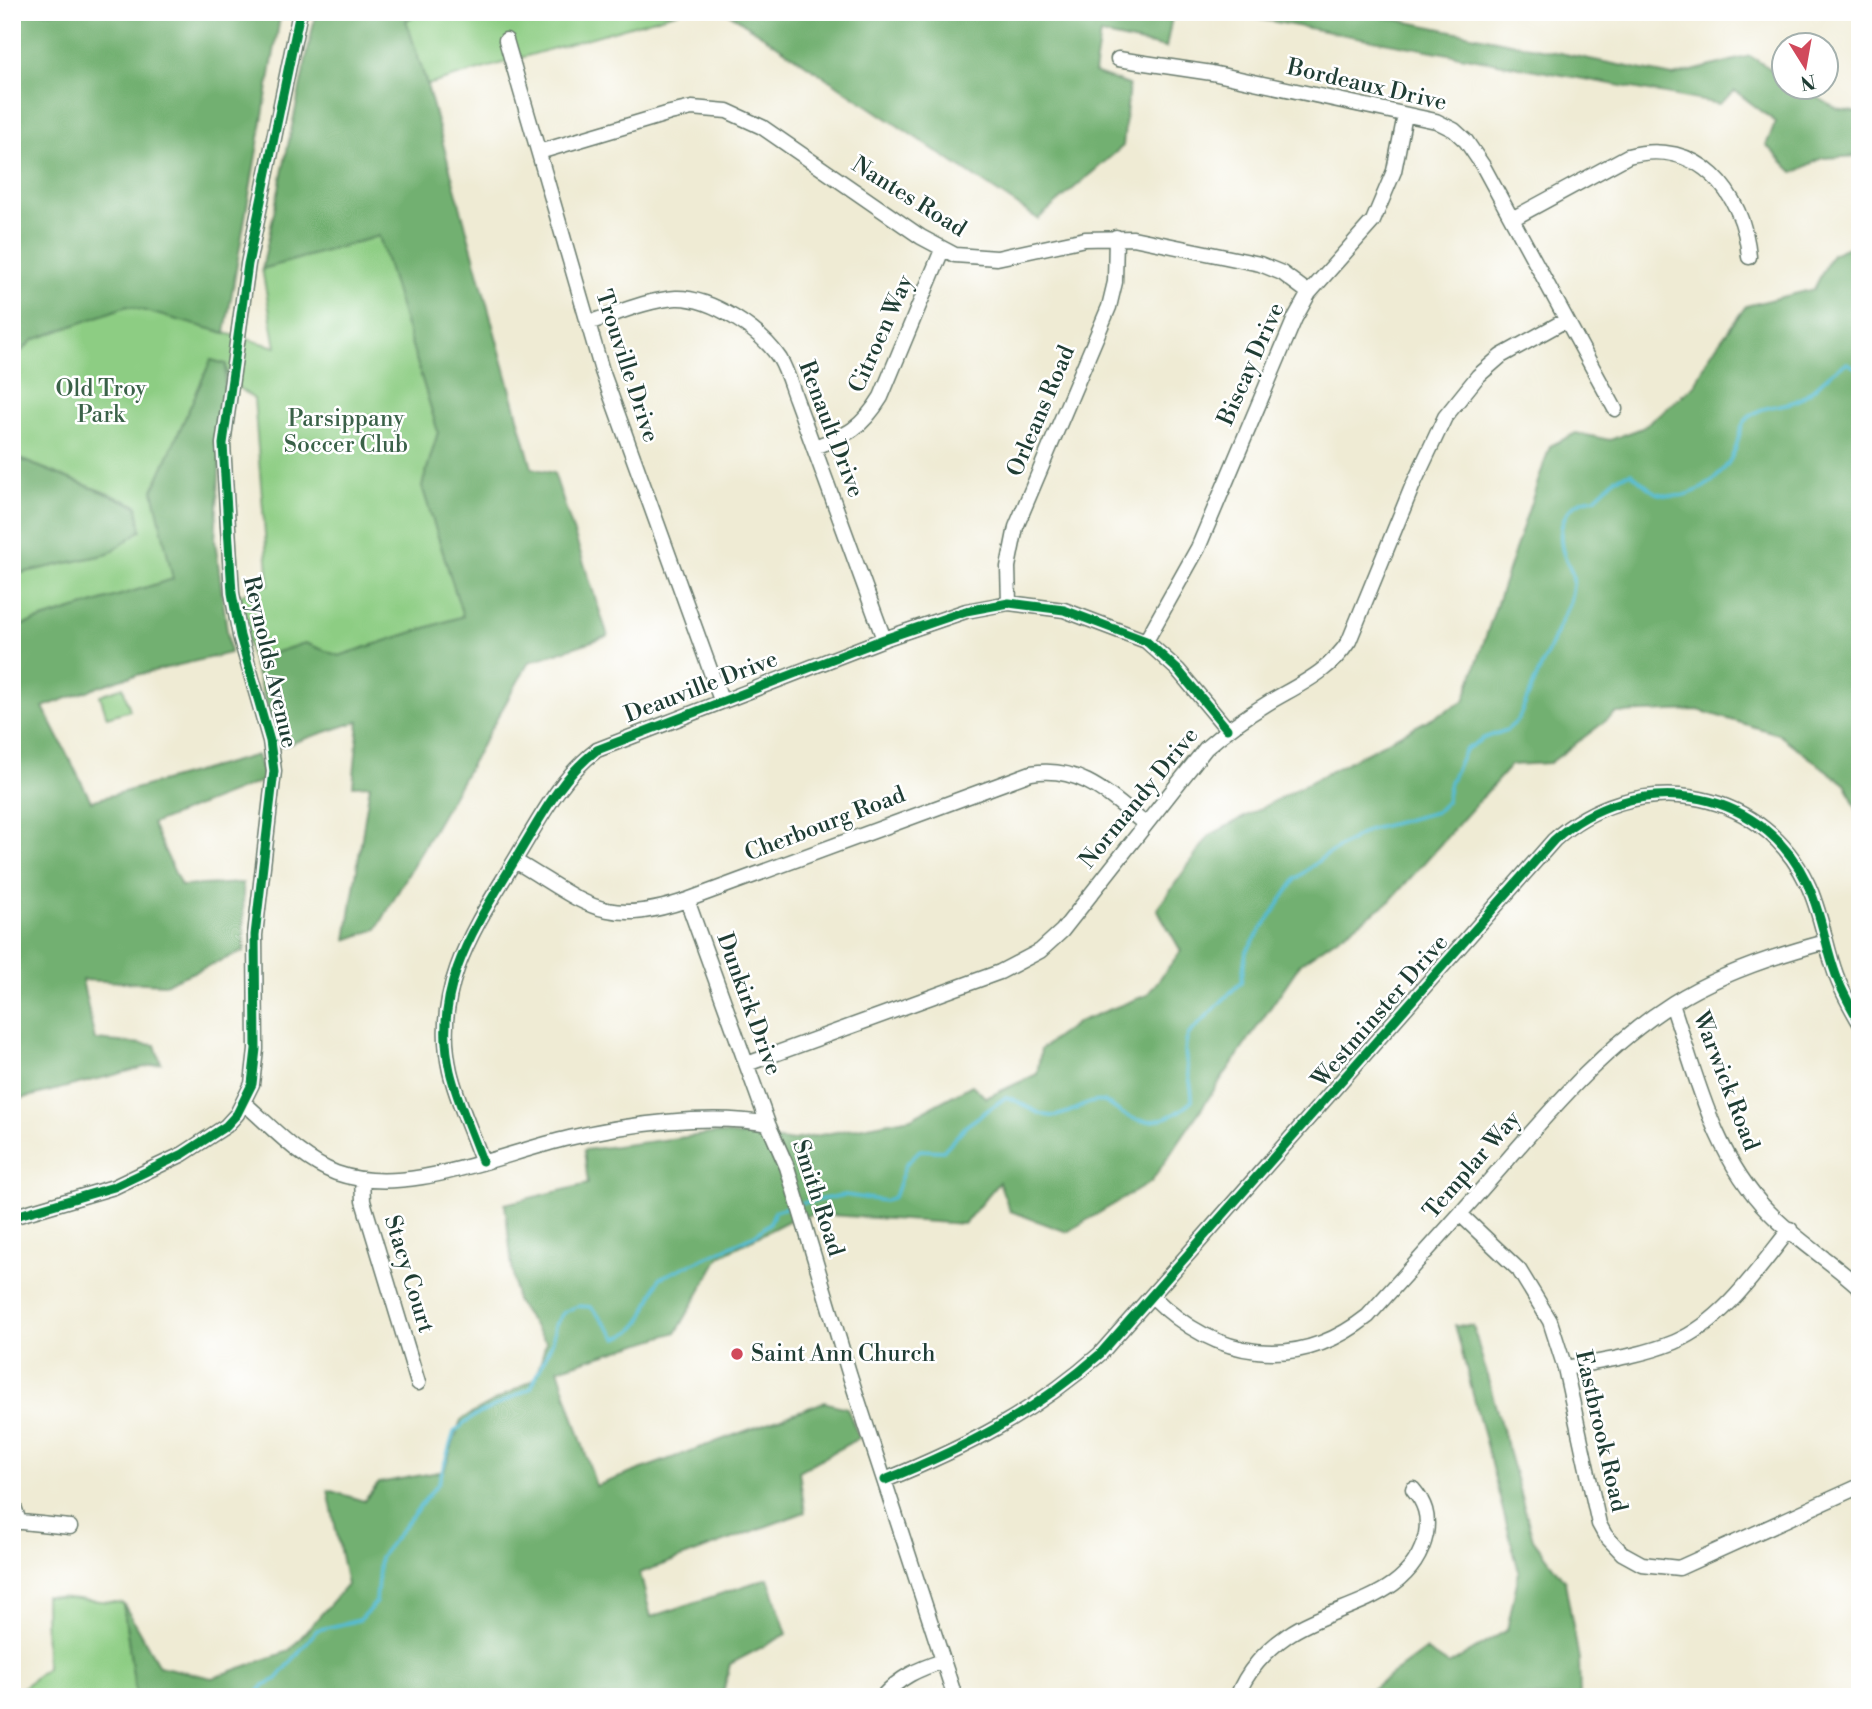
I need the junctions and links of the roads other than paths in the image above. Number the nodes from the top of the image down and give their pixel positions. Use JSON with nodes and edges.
{"nodes":[{"id":1,"x":300,"y":12,"type":"edge"},
{"id":2,"x":506,"y":40,"type":"dead end"},
{"id":3,"x":1118,"y":58,"type":"dead end"},
{"id":4,"x":1405,"y":115,"type":"junction"},
{"id":5,"x":539,"y":152,"type":"junction"},
{"id":6,"x":1512,"y":219,"type":"junction"},
{"id":7,"x":1116,"y":237,"type":"junction"},
{"id":8,"x":942,"y":250,"type":"junction"},
{"id":9,"x":1749,"y":257,"type":"dead end"},
{"id":10,"x":1309,"y":293,"type":"junction"},
{"id":11,"x":1566,"y":320,"type":"junction"},
{"id":12,"x":588,"y":323,"type":"junction"},
{"id":13,"x":1615,"y":409,"type":"dead end"},
{"id":14,"x":814,"y":447,"type":"junction"},
{"id":15,"x":1009,"y":603,"type":"junction"},
{"id":16,"x":884,"y":639,"type":"junction"},
{"id":17,"x":1146,"y":641,"type":"junction"},
{"id":18,"x":720,"y":699,"type":"junction"},
{"id":19,"x":1227,"y":729,"type":"junction"},
{"id":20,"x":1145,"y":824,"type":"junction"},
{"id":21,"x":515,"y":861,"type":"junction"},
{"id":22,"x":687,"y":900,"type":"junction"},
{"id":23,"x":1826,"y":942,"type":"junction"},
{"id":24,"x":1672,"y":1004,"type":"junction"},
{"id":25,"x":1860,"y":1023,"type":"edge"},
{"id":26,"x":747,"y":1064,"type":"junction"},
{"id":27,"x":243,"y":1102,"type":"junction"},
{"id":28,"x":768,"y":1124,"type":"junction"},
{"id":29,"x":482,"y":1161,"type":"junction"},
{"id":30,"x":362,"y":1178,"type":"junction"},
{"id":31,"x":1460,"y":1214,"type":"junction"},
{"id":32,"x":12,"y":1217,"type":"edge"},
{"id":33,"x":1790,"y":1230,"type":"junction"},
{"id":34,"x":1860,"y":1288,"type":"edge"},
{"id":35,"x":1153,"y":1297,"type":"junction"},
{"id":36,"x":1566,"y":1368,"type":"junction"},
{"id":37,"x":418,"y":1382,"type":"dead end"},
{"id":38,"x":885,"y":1480,"type":"junction"},
{"id":39,"x":1860,"y":1486,"type":"edge"},
{"id":40,"x":1413,"y":1489,"type":"dead end"},
{"id":41,"x":12,"y":1500,"type":"edge"},
{"id":42,"x":16,"y":1521,"type":"edge"},
{"id":43,"x":70,"y":1527,"type":"dead end"},
{"id":44,"x":943,"y":1661,"type":"junction"},
{"id":45,"x":882,"y":1697,"type":"edge"},
{"id":46,"x":955,"y":1697,"type":"edge"},
{"id":47,"x":1237,"y":1697,"type":"edge"}],
"edges":[{"from":1,"to":27,"type":"street","name":"Reynolds Avenue"},
{"from":2,"to":5,"type":"street","name":"Trouville Drive"},
{"from":3,"to":4,"type":"street","name":"Bordeaux Drive"},
{"from":4,"to":6,"type":"street","name":"Bordeaux Drive"},
{"from":4,"to":10,"type":"street","name":"Biscay Drive"},
{"from":5,"to":8,"type":"street","name":"Nantes Road"},
{"from":5,"to":12,"type":"street","name":"Trouville Drive"},
{"from":6,"to":9,"type":"street"},
{"from":6,"to":11,"type":"street","name":"Bordeaux Drive"},
{"from":7,"to":8,"type":"street","name":"Nantes Road"},
{"from":7,"to":10,"type":"street","name":"Nantes Road"},
{"from":7,"to":15,"type":"street","name":"Orleans Road"},
{"from":8,"to":14,"type":"street","name":"Citroen Way"},
{"from":10,"to":17,"type":"street","name":"Biscay Drive"},
{"from":11,"to":13,"type":"street","name":"Bordeaux Drive"},
{"from":11,"to":19,"type":"street","name":"Normandy Drive"},
{"from":12,"to":14,"type":"street","name":"Renault Drive"},
{"from":12,"to":18,"type":"street","name":"Trouville Drive"},
{"from":14,"to":16,"type":"street","name":"Renault Drive"},
{"from":15,"to":16,"type":"street","name":"Deauville Drive"},
{"from":15,"to":17,"type":"street","name":"Deauville Drive"},
{"from":16,"to":18,"type":"street","name":"Deauville Drive"},
{"from":17,"to":19,"type":"street","name":"Deauville Drive"},
{"from":18,"to":21,"type":"street","name":"Deauville Drive"},
{"from":19,"to":20,"type":"street","name":"Normandy Drive"},
{"from":20,"to":22,"type":"street","name":"Cherbourg Road"},
{"from":20,"to":26,"type":"street","name":"Normandy Drive"},
{"from":21,"to":22,"type":"street","name":"Cherbourg Road"},
{"from":21,"to":29,"type":"street","name":"Deauville Drive"},
{"from":22,"to":26,"type":"street","name":"Dunkirk Drive"},
{"from":23,"to":24,"type":"street","name":"Templar Way"},
{"from":23,"to":25,"type":"street","name":"Westminster Drive"},
{"from":23,"to":35,"type":"street","name":"Westminster Drive"},
{"from":24,"to":31,"type":"street","name":"Templar Way"},
{"from":24,"to":33,"type":"street","name":"Warwick Road"},
{"from":26,"to":28,"type":"street","name":"Dunkirk Drive"},
{"from":27,"to":30,"type":"street","name":"Smith Road"},
{"from":27,"to":32,"type":"street","name":"Reynolds Avenue"},
{"from":28,"to":29,"type":"street","name":"Smith Road"},
{"from":28,"to":38,"type":"street","name":"Smith Road"},
{"from":29,"to":30,"type":"street","name":"Smith Road"},
{"from":30,"to":37,"type":"street","name":"Stacy Court"},
{"from":31,"to":35,"type":"street","name":"Templar Way"},
{"from":31,"to":36,"type":"street","name":"Eastbrook Road"},
{"from":33,"to":34,"type":"street","name":"Warwick Road"},
{"from":33,"to":36,"type":"street"},
{"from":35,"to":38,"type":"street","name":"Westminster Drive"},
{"from":36,"to":39,"type":"street","name":"Eastbrook Road"},
{"from":38,"to":44,"type":"street","name":"Smith Road"},
{"from":40,"to":47,"type":"street"},
{"from":41,"to":42,"type":"street"},
{"from":42,"to":43,"type":"street"},
{"from":44,"to":45,"type":"street"},
{"from":44,"to":46,"type":"street","name":"Smith Road"}]}
